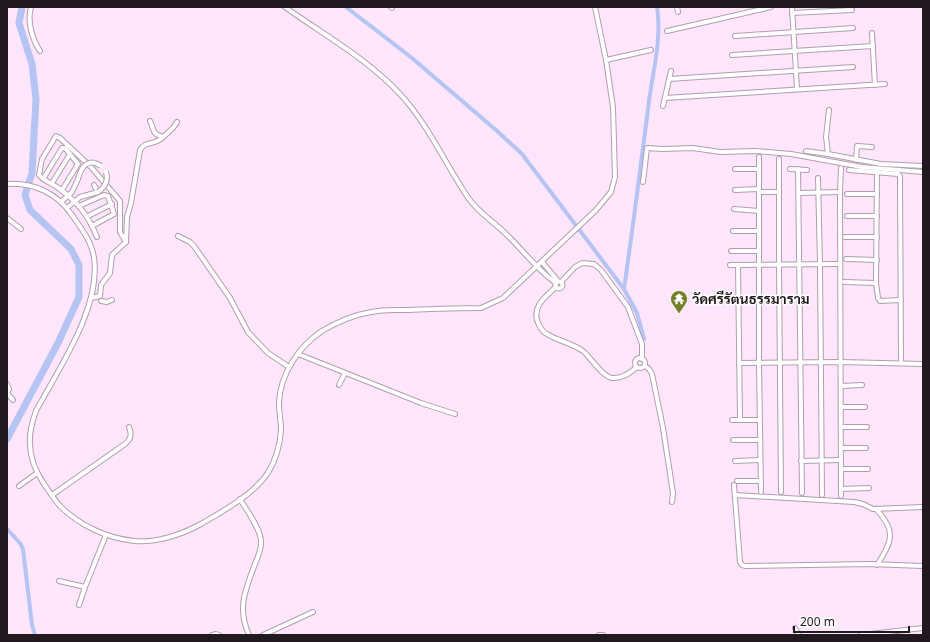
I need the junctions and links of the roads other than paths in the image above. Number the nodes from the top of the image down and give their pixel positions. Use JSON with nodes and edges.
{"nodes":[{"id":1,"x":31,"y":7,"type":"edge"},
{"id":2,"x":286,"y":7,"type":"edge"},
{"id":3,"x":595,"y":7,"type":"edge"},
{"id":4,"x":772,"y":7,"type":"edge"},
{"id":5,"x":792,"y":7,"type":"edge"},
{"id":6,"x":852,"y":10,"type":"dead end"},
{"id":7,"x":792,"y":13,"type":"junction"},
{"id":8,"x":853,"y":28,"type":"dead end"},
{"id":9,"x":667,"y":30,"type":"dead end"},
{"id":10,"x":794,"y":33,"type":"junction"},
{"id":11,"x":872,"y":33,"type":"dead end"},
{"id":12,"x":735,"y":36,"type":"dead end"},
{"id":13,"x":873,"y":46,"type":"junction"},
{"id":14,"x":651,"y":50,"type":"dead end"},
{"id":15,"x":40,"y":51,"type":"dead end"},
{"id":16,"x":795,"y":51,"type":"junction"},
{"id":17,"x":732,"y":55,"type":"dead end"},
{"id":18,"x":606,"y":60,"type":"junction"},
{"id":19,"x":853,"y":67,"type":"dead end"},
{"id":20,"x":796,"y":70,"type":"junction"},
{"id":21,"x":671,"y":71,"type":"dead end"},
{"id":22,"x":669,"y":79,"type":"junction"},
{"id":23,"x":885,"y":84,"type":"dead end"},
{"id":24,"x":876,"y":85,"type":"junction"},
{"id":25,"x":797,"y":89,"type":"junction"},
{"id":26,"x":665,"y":98,"type":"junction"},
{"id":27,"x":663,"y":106,"type":"dead end"},
{"id":28,"x":829,"y":110,"type":"dead end"},
{"id":29,"x":150,"y":121,"type":"dead end"},
{"id":30,"x":176,"y":122,"type":"dead end"},
{"id":31,"x":163,"y":138,"type":"junction"},
{"id":32,"x":872,"y":147,"type":"dead end"},
{"id":33,"x":806,"y":151,"type":"dead end"},
{"id":34,"x":70,"y":154,"type":"junction"},
{"id":35,"x":828,"y":154,"type":"junction"},
{"id":36,"x":760,"y":157,"type":"dead end"},
{"id":37,"x":779,"y":159,"type":"dead end"},
{"id":38,"x":856,"y":160,"type":"junction"},
{"id":39,"x":101,"y":166,"type":"dead end"},
{"id":40,"x":923,"y":166,"type":"edge"},
{"id":41,"x":841,"y":168,"type":"dead end"},
{"id":42,"x":735,"y":169,"type":"dead end"},
{"id":43,"x":759,"y":169,"type":"junction"},
{"id":44,"x":790,"y":169,"type":"dead end"},
{"id":45,"x":798,"y":169,"type":"junction"},
{"id":46,"x":807,"y":170,"type":"dead end"},
{"id":47,"x":848,"y":170,"type":"dead end"},
{"id":48,"x":106,"y":172,"type":"dead end"},
{"id":49,"x":877,"y":172,"type":"junction"},
{"id":50,"x":923,"y":172,"type":"edge"},
{"id":51,"x":818,"y":178,"type":"dead end"},
{"id":52,"x":43,"y":179,"type":"junction"},
{"id":53,"x":643,"y":182,"type":"dead end"},
{"id":54,"x":52,"y":183,"type":"junction"},
{"id":55,"x":7,"y":184,"type":"edge"},
{"id":56,"x":94,"y":185,"type":"dead end"},
{"id":57,"x":62,"y":190,"type":"junction"},
{"id":58,"x":735,"y":190,"type":"dead end"},
{"id":59,"x":759,"y":191,"type":"junction"},
{"id":60,"x":98,"y":192,"type":"junction"},
{"id":61,"x":779,"y":192,"type":"junction"},
{"id":62,"x":799,"y":192,"type":"junction"},
{"id":63,"x":840,"y":192,"type":"junction"},
{"id":64,"x":818,"y":193,"type":"junction"},
{"id":65,"x":847,"y":194,"type":"dead end"},
{"id":66,"x":877,"y":194,"type":"junction"},
{"id":67,"x":68,"y":195,"type":"junction"},
{"id":68,"x":75,"y":201,"type":"junction"},
{"id":69,"x":61,"y":202,"type":"junction"},
{"id":70,"x":112,"y":204,"type":"junction"},
{"id":71,"x":79,"y":206,"type":"junction"},
{"id":72,"x":67,"y":208,"type":"junction"},
{"id":73,"x":734,"y":209,"type":"dead end"},
{"id":74,"x":759,"y":211,"type":"junction"},
{"id":75,"x":88,"y":216,"type":"junction"},
{"id":76,"x":847,"y":216,"type":"dead end"},
{"id":77,"x":877,"y":216,"type":"junction"},
{"id":78,"x":7,"y":218,"type":"edge"},
{"id":79,"x":92,"y":226,"type":"junction"},
{"id":80,"x":21,"y":229,"type":"dead end"},
{"id":81,"x":733,"y":231,"type":"dead end"},
{"id":82,"x":759,"y":231,"type":"junction"},
{"id":83,"x":178,"y":236,"type":"dead end"},
{"id":84,"x":97,"y":237,"type":"dead end"},
{"id":85,"x":845,"y":237,"type":"dead end"},
{"id":86,"x":877,"y":237,"type":"junction"},
{"id":87,"x":126,"y":242,"type":"junction"},
{"id":88,"x":731,"y":251,"type":"dead end"},
{"id":89,"x":759,"y":251,"type":"junction"},
{"id":90,"x":846,"y":259,"type":"dead end"},
{"id":91,"x":877,"y":260,"type":"junction"},
{"id":92,"x":542,"y":262,"type":"junction"},
{"id":93,"x":779,"y":264,"type":"junction"},
{"id":94,"x":800,"y":264,"type":"junction"},
{"id":95,"x":820,"y":264,"type":"junction"},
{"id":96,"x":840,"y":264,"type":"junction"},
{"id":97,"x":730,"y":265,"type":"dead end"},
{"id":98,"x":738,"y":265,"type":"junction"},
{"id":99,"x":759,"y":265,"type":"junction"},
{"id":100,"x":538,"y":266,"type":"junction"},
{"id":101,"x":549,"y":274,"type":"junction"},
{"id":102,"x":844,"y":282,"type":"dead end"},
{"id":103,"x":558,"y":283,"type":"junction"},
{"id":104,"x":876,"y":283,"type":"junction"},
{"id":105,"x":91,"y":298,"type":"junction"},
{"id":106,"x":112,"y":300,"type":"dead end"},
{"id":107,"x":900,"y":300,"type":"junction"},
{"id":108,"x":101,"y":302,"type":"dead end"},
{"id":109,"x":298,"y":354,"type":"junction"},
{"id":110,"x":642,"y":359,"type":"junction"},
{"id":111,"x":821,"y":362,"type":"junction"},
{"id":112,"x":841,"y":362,"type":"junction"},
{"id":113,"x":739,"y":363,"type":"junction"},
{"id":114,"x":759,"y":363,"type":"junction"},
{"id":115,"x":780,"y":363,"type":"junction"},
{"id":116,"x":800,"y":363,"type":"junction"},
{"id":117,"x":901,"y":363,"type":"junction"},
{"id":118,"x":923,"y":364,"type":"edge"},
{"id":119,"x":645,"y":366,"type":"junction"},
{"id":120,"x":289,"y":367,"type":"junction"},
{"id":121,"x":637,"y":367,"type":"junction"},
{"id":122,"x":345,"y":372,"type":"junction"},
{"id":123,"x":7,"y":384,"type":"edge"},
{"id":124,"x":339,"y":385,"type":"dead end"},
{"id":125,"x":862,"y":385,"type":"dead end"},
{"id":126,"x":841,"y":386,"type":"junction"},
{"id":127,"x":7,"y":394,"type":"edge"},
{"id":128,"x":13,"y":400,"type":"dead end"},
{"id":129,"x":841,"y":407,"type":"junction"},
{"id":130,"x":865,"y":407,"type":"dead end"},
{"id":131,"x":455,"y":414,"type":"dead end"},
{"id":132,"x":732,"y":420,"type":"dead end"},
{"id":133,"x":740,"y":420,"type":"junction"},
{"id":134,"x":760,"y":420,"type":"junction"},
{"id":135,"x":129,"y":427,"type":"dead end"},
{"id":136,"x":841,"y":427,"type":"junction"},
{"id":137,"x":866,"y":427,"type":"dead end"},
{"id":138,"x":733,"y":440,"type":"dead end"},
{"id":139,"x":760,"y":440,"type":"junction"},
{"id":140,"x":841,"y":448,"type":"junction"},
{"id":141,"x":866,"y":448,"type":"dead end"},
{"id":142,"x":760,"y":460,"type":"junction"},
{"id":143,"x":822,"y":460,"type":"junction"},
{"id":144,"x":841,"y":460,"type":"junction"},
{"id":145,"x":735,"y":461,"type":"dead end"},
{"id":146,"x":801,"y":461,"type":"junction"},
{"id":147,"x":841,"y":469,"type":"junction"},
{"id":148,"x":868,"y":469,"type":"dead end"},
{"id":149,"x":37,"y":473,"type":"junction"},
{"id":150,"x":761,"y":481,"type":"junction"},
{"id":151,"x":19,"y":486,"type":"dead end"},
{"id":152,"x":869,"y":488,"type":"dead end"},
{"id":153,"x":841,"y":489,"type":"junction"},
{"id":154,"x":761,"y":492,"type":"dead end"},
{"id":155,"x":781,"y":492,"type":"dead end"},
{"id":156,"x":802,"y":493,"type":"dead end"},
{"id":157,"x":52,"y":495,"type":"junction"},
{"id":158,"x":735,"y":495,"type":"junction"},
{"id":159,"x":822,"y":495,"type":"dead end"},
{"id":160,"x":841,"y":496,"type":"dead end"},
{"id":161,"x":240,"y":499,"type":"junction"},
{"id":162,"x":672,"y":502,"type":"dead end"},
{"id":163,"x":923,"y":507,"type":"edge"},
{"id":164,"x":876,"y":509,"type":"junction"},
{"id":165,"x":106,"y":535,"type":"junction"},
{"id":166,"x":877,"y":564,"type":"junction"},
{"id":167,"x":923,"y":566,"type":"edge"},
{"id":168,"x":59,"y":581,"type":"dead end"},
{"id":169,"x":85,"y":587,"type":"junction"},
{"id":170,"x":80,"y":605,"type":"dead end"},
{"id":171,"x":313,"y":612,"type":"dead end"},
{"id":172,"x":795,"y":628,"type":"dead end"},
{"id":173,"x":923,"y":628,"type":"edge"},
{"id":174,"x":212,"y":635,"type":"edge"},
{"id":175,"x":219,"y":635,"type":"edge"},
{"id":176,"x":249,"y":635,"type":"edge"},
{"id":177,"x":263,"y":635,"type":"edge"},
{"id":178,"x":599,"y":635,"type":"edge"},
{"id":179,"x":603,"y":635,"type":"edge"},
{"id":180,"x":799,"y":635,"type":"edge"},
{"id":181,"x":861,"y":635,"type":"edge"}],
"edges":[{"from":1,"to":15,"type":"street"},
{"from":2,"to":100,"type":"street"},
{"from":3,"to":18,"type":"street"},
{"from":4,"to":9,"type":"street"},
{"from":5,"to":7,"type":"street"},
{"from":6,"to":7,"type":"street"},
{"from":7,"to":10,"type":"street"},
{"from":8,"to":10,"type":"street"},
{"from":10,"to":12,"type":"street"},
{"from":10,"to":16,"type":"street"},
{"from":11,"to":13,"type":"street"},
{"from":13,"to":16,"type":"street"},
{"from":13,"to":24,"type":"street"},
{"from":14,"to":18,"type":"street"},
{"from":16,"to":17,"type":"street"},
{"from":16,"to":20,"type":"street"},
{"from":18,"to":92,"type":"street"},
{"from":19,"to":20,"type":"street"},
{"from":20,"to":22,"type":"street"},
{"from":20,"to":25,"type":"street"},
{"from":21,"to":22,"type":"street"},
{"from":22,"to":26,"type":"street"},
{"from":23,"to":24,"type":"street"},
{"from":24,"to":25,"type":"street"},
{"from":25,"to":26,"type":"street"},
{"from":26,"to":27,"type":"street"},
{"from":28,"to":35,"type":"street"},
{"from":29,"to":31,"type":"street"},
{"from":30,"to":31,"type":"street"},
{"from":31,"to":87,"type":"street"},
{"from":32,"to":38,"type":"street"},
{"from":33,"to":35,"type":"street"},
{"from":34,"to":52,"type":"street"},
{"from":34,"to":54,"type":"street"},
{"from":34,"to":57,"type":"street"},
{"from":35,"to":38,"type":"street"},
{"from":36,"to":43,"type":"street"},
{"from":37,"to":61,"type":"street"},
{"from":38,"to":40,"type":"street"},
{"from":39,"to":67,"type":"street","bridge":true},
{"from":41,"to":63,"type":"street"},
{"from":42,"to":43,"type":"street"},
{"from":43,"to":59,"type":"street"},
{"from":44,"to":45,"type":"street"},
{"from":45,"to":46,"type":"street"},
{"from":45,"to":62,"type":"street"},
{"from":47,"to":49,"type":"street"},
{"from":48,"to":60,"type":"street","bridge":true},
{"from":49,"to":66,"type":"street"},
{"from":49,"to":107,"type":"street"},
{"from":50,"to":53,"type":"street"},
{"from":51,"to":64,"type":"street"},
{"from":52,"to":54,"type":"street"},
{"from":52,"to":87,"type":"street"},
{"from":54,"to":57,"type":"street"},
{"from":55,"to":69,"type":"street"},
{"from":56,"to":60,"type":"street"},
{"from":57,"to":67,"type":"street"},
{"from":58,"to":59,"type":"street"},
{"from":59,"to":61,"type":"street"},
{"from":59,"to":74,"type":"street"},
{"from":60,"to":68,"type":"street"},
{"from":61,"to":93,"type":"street"},
{"from":62,"to":64,"type":"street"},
{"from":62,"to":94,"type":"street"},
{"from":63,"to":64,"type":"street"},
{"from":63,"to":96,"type":"street"},
{"from":64,"to":95,"type":"street"},
{"from":65,"to":66,"type":"street"},
{"from":66,"to":77,"type":"street"},
{"from":67,"to":68,"type":"street"},
{"from":67,"to":69,"type":"street"},
{"from":68,"to":71,"type":"street"},
{"from":68,"to":72,"type":"street"},
{"from":69,"to":72,"type":"street"},
{"from":70,"to":71,"type":"street"},
{"from":70,"to":75,"type":"street"},
{"from":70,"to":79,"type":"street"},
{"from":71,"to":75,"type":"street"},
{"from":72,"to":105,"type":"street"},
{"from":73,"to":74,"type":"street"},
{"from":74,"to":82,"type":"street"},
{"from":75,"to":79,"type":"street"},
{"from":76,"to":77,"type":"street"},
{"from":77,"to":86,"type":"street"},
{"from":78,"to":80,"type":"street"},
{"from":79,"to":84,"type":"street"},
{"from":81,"to":82,"type":"street"},
{"from":82,"to":89,"type":"street"},
{"from":83,"to":120,"type":"street"},
{"from":85,"to":86,"type":"street"},
{"from":86,"to":91,"type":"street"},
{"from":87,"to":105,"type":"street"},
{"from":88,"to":89,"type":"street"},
{"from":89,"to":99,"type":"street"},
{"from":90,"to":91,"type":"street"},
{"from":91,"to":104,"type":"street"},
{"from":92,"to":100,"type":"street"},
{"from":92,"to":101,"type":"street"},
{"from":93,"to":94,"type":"street"},
{"from":93,"to":99,"type":"street"},
{"from":93,"to":115,"type":"street"},
{"from":94,"to":95,"type":"street"},
{"from":94,"to":116,"type":"street"},
{"from":95,"to":96,"type":"street"},
{"from":95,"to":111,"type":"street"},
{"from":96,"to":112,"type":"street"},
{"from":97,"to":98,"type":"street"},
{"from":98,"to":99,"type":"street"},
{"from":98,"to":113,"type":"street"},
{"from":99,"to":114,"type":"street"},
{"from":100,"to":101,"type":"street"},
{"from":100,"to":109,"type":"street"},
{"from":101,"to":103,"type":"street"},
{"from":102,"to":104,"type":"street"},
{"from":103,"to":110,"type":"street"},
{"from":103,"to":121,"type":"street"},
{"from":104,"to":107,"type":"street"},
{"from":105,"to":149,"type":"street"},
{"from":106,"to":108,"type":"street"},
{"from":107,"to":117,"type":"street"},
{"from":109,"to":120,"type":"street"},
{"from":109,"to":122,"type":"street"},
{"from":110,"to":119,"type":"street"},
{"from":110,"to":121,"type":"street"},
{"from":111,"to":112,"type":"street"},
{"from":111,"to":116,"type":"street"},
{"from":111,"to":143,"type":"street"},
{"from":112,"to":117,"type":"street"},
{"from":112,"to":126,"type":"street"},
{"from":113,"to":114,"type":"street"},
{"from":113,"to":133,"type":"street"},
{"from":114,"to":115,"type":"street"},
{"from":114,"to":134,"type":"street"},
{"from":115,"to":116,"type":"street"},
{"from":115,"to":155,"type":"street"},
{"from":116,"to":146,"type":"street"},
{"from":117,"to":118,"type":"street"},
{"from":119,"to":121,"type":"street"},
{"from":119,"to":162,"type":"street"},
{"from":120,"to":161,"type":"street"},
{"from":122,"to":124,"type":"street"},
{"from":122,"to":131,"type":"street"},
{"from":123,"to":127,"type":"street"},
{"from":125,"to":126,"type":"street"},
{"from":126,"to":129,"type":"street"},
{"from":127,"to":128,"type":"street"},
{"from":129,"to":130,"type":"street"},
{"from":129,"to":136,"type":"street"},
{"from":132,"to":133,"type":"street"},
{"from":133,"to":134,"type":"street"},
{"from":134,"to":139,"type":"street"},
{"from":135,"to":157,"type":"street"},
{"from":136,"to":137,"type":"street"},
{"from":136,"to":140,"type":"street"},
{"from":138,"to":139,"type":"street"},
{"from":139,"to":142,"type":"street"},
{"from":140,"to":141,"type":"street"},
{"from":140,"to":144,"type":"street"},
{"from":142,"to":145,"type":"street"},
{"from":142,"to":150,"type":"street"},
{"from":143,"to":144,"type":"street"},
{"from":143,"to":146,"type":"street"},
{"from":143,"to":159,"type":"street"},
{"from":144,"to":147,"type":"street"},
{"from":146,"to":156,"type":"street"},
{"from":147,"to":148,"type":"street"},
{"from":147,"to":153,"type":"street"},
{"from":149,"to":151,"type":"street"},
{"from":149,"to":157,"type":"street"},
{"from":150,"to":154,"type":"street"},
{"from":150,"to":158,"type":"street"},
{"from":152,"to":153,"type":"street"},
{"from":153,"to":160,"type":"street"},
{"from":157,"to":165,"type":"street"},
{"from":158,"to":164,"type":"street"},
{"from":158,"to":166,"type":"street"},
{"from":161,"to":165,"type":"street"},
{"from":161,"to":176,"type":"street"},
{"from":163,"to":164,"type":"street"},
{"from":164,"to":166,"type":"street"},
{"from":165,"to":169,"type":"street"},
{"from":166,"to":167,"type":"street"},
{"from":168,"to":169,"type":"street"},
{"from":169,"to":170,"type":"street"},
{"from":171,"to":177,"type":"street"},
{"from":172,"to":180,"type":"street"},
{"from":173,"to":181,"type":"street"},
{"from":174,"to":175,"type":"street"},
{"from":178,"to":179,"type":"street"}]}
